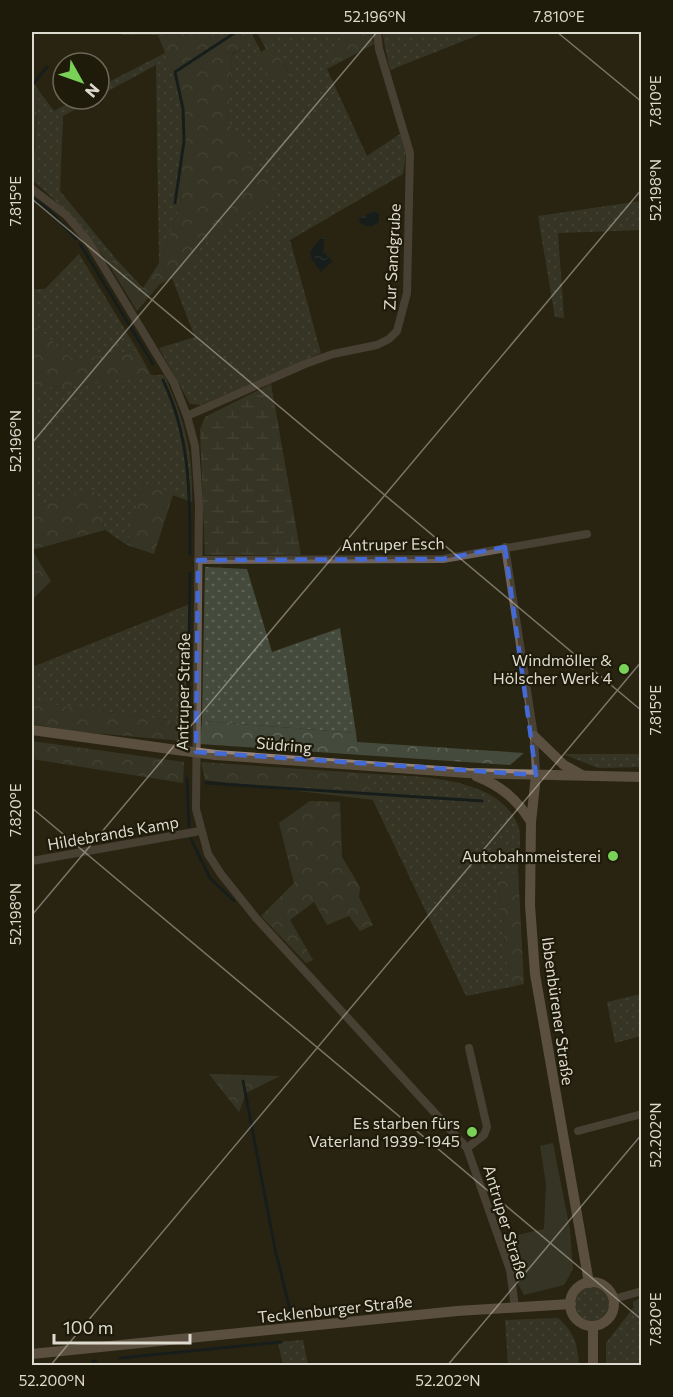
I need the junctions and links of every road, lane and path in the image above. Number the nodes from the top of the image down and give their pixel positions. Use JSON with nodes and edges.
{"nodes":[{"id":1,"x":377,"y":32,"type":"edge"},
{"id":2,"x":32,"y":189,"type":"edge"},
{"id":3,"x":187,"y":416,"type":"junction"},
{"id":4,"x":587,"y":534,"type":"dead end"},
{"id":5,"x":505,"y":547,"type":"junction"},
{"id":6,"x":198,"y":560,"type":"junction"},
{"id":7,"x":32,"y":730,"type":"edge"},
{"id":8,"x":534,"y":736,"type":"junction"},
{"id":9,"x":468,"y":773,"type":"junction"},
{"id":10,"x":536,"y":776,"type":"junction"},
{"id":11,"x":585,"y":776,"type":"junction"},
{"id":12,"x":642,"y":777,"type":"edge"},
{"id":13,"x":531,"y":822,"type":"junction"},
{"id":14,"x":200,"y":831,"type":"junction"},
{"id":15,"x":32,"y":861,"type":"edge"},
{"id":16,"x":469,"y":1048,"type":"dead end"},
{"id":17,"x":642,"y":1114,"type":"edge"},
{"id":18,"x":578,"y":1131,"type":"dead end"},
{"id":19,"x":467,"y":1148,"type":"junction"},
{"id":20,"x":589,"y":1283,"type":"junction"},
{"id":21,"x":642,"y":1291,"type":"edge"},
{"id":22,"x":614,"y":1299,"type":"junction"},
{"id":23,"x":571,"y":1304,"type":"junction"},
{"id":24,"x":515,"y":1306,"type":"junction"},
{"id":25,"x":593,"y":1326,"type":"junction"},
{"id":26,"x":32,"y":1354,"type":"edge"},
{"id":27,"x":593,"y":1365,"type":"edge"}],
"edges":[{"from":1,"to":3,"type":"street","name":"Zur Sandgrube"},
{"from":2,"to":3,"type":"street","name":"Antruper Straße"},
{"from":3,"to":6,"type":"street","name":"Antruper Straße"},
{"from":4,"to":5,"type":"street","name":"Antruper Esch"},
{"from":5,"to":6,"type":"street","name":"Antruper Esch"},
{"from":5,"to":8,"type":"street"},
{"from":6,"to":14,"type":"street","name":"Antruper Straße"},
{"from":7,"to":9,"type":"main road","name":"Südring","bridge":true},
{"from":8,"to":10,"type":"street"},
{"from":8,"to":11,"type":"main road"},
{"from":9,"to":10,"type":"main road","name":"Südring"},
{"from":9,"to":13,"type":"main road"},
{"from":10,"to":11,"type":"main road"},
{"from":10,"to":13,"type":"main road","name":"Ibbenbürener Straße"},
{"from":11,"to":12,"type":"main road"},
{"from":13,"to":20,"type":"main road","name":"Ibbenbürener Straße"},
{"from":14,"to":15,"type":"street","name":"Hildebrands Kamp"},
{"from":14,"to":19,"type":"street","name":"Antruper Straße"},
{"from":16,"to":19,"type":"street","name":"Antruper Straße"},
{"from":17,"to":18,"type":"street"},
{"from":19,"to":24,"type":"street","name":"Antruper Straße"},
{"from":20,"to":22,"type":"main road"},
{"from":20,"to":23,"type":"main road"},
{"from":21,"to":22,"type":"street"},
{"from":22,"to":25,"type":"main road"},
{"from":23,"to":24,"type":"main road","name":"Tecklenburger Straße"},
{"from":23,"to":25,"type":"main road"},
{"from":24,"to":26,"type":"main road","name":"Tecklenburger Straße"},
{"from":25,"to":27,"type":"main road"}]}
